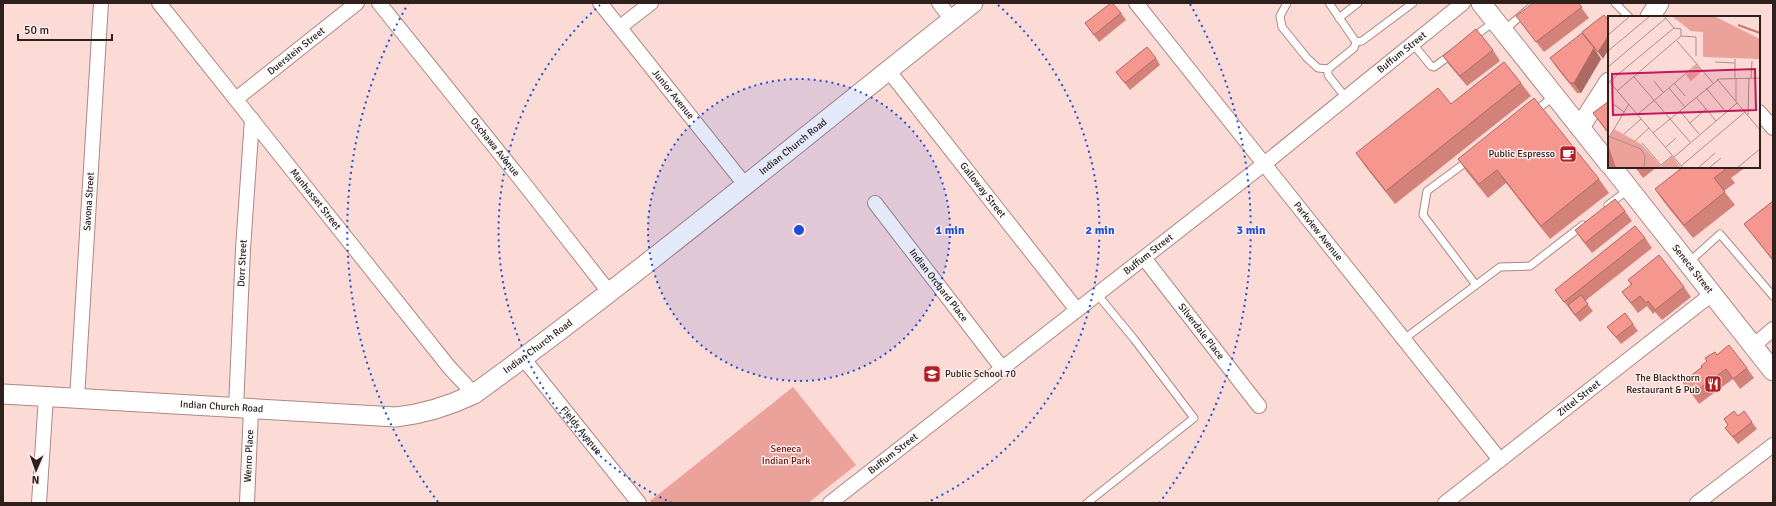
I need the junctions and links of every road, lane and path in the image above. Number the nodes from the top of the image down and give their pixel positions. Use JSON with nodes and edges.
{"nodes":[{"id":1,"x":101,"y":3,"type":"edge"},
{"id":2,"x":159,"y":3,"type":"edge"},
{"id":3,"x":357,"y":3,"type":"edge"},
{"id":4,"x":379,"y":3,"type":"edge"},
{"id":5,"x":600,"y":3,"type":"edge"},
{"id":6,"x":651,"y":3,"type":"edge"},
{"id":7,"x":938,"y":3,"type":"edge"},
{"id":8,"x":973,"y":3,"type":"edge"},
{"id":9,"x":1136,"y":3,"type":"edge"},
{"id":10,"x":1287,"y":3,"type":"edge"},
{"id":11,"x":1329,"y":3,"type":"edge"},
{"id":12,"x":1358,"y":3,"type":"edge"},
{"id":13,"x":1414,"y":3,"type":"edge"},
{"id":14,"x":1463,"y":3,"type":"edge"},
{"id":15,"x":1536,"y":3,"type":"edge"},
{"id":16,"x":1615,"y":3,"type":"edge"},
{"id":17,"x":1659,"y":3,"type":"edge"},
{"id":18,"x":1490,"y":13,"type":"edge"},
{"id":19,"x":1628,"y":16,"type":"edge"},
{"id":20,"x":1651,"y":16,"type":"edge"},
{"id":21,"x":1339,"y":18,"type":"junction"},
{"id":22,"x":952,"y":20,"type":"junction"},
{"id":23,"x":620,"y":27,"type":"junction"},
{"id":24,"x":1356,"y":42,"type":"junction"},
{"id":25,"x":1413,"y":44,"type":"junction"},
{"id":26,"x":1328,"y":69,"type":"junction"},
{"id":27,"x":888,"y":70,"type":"junction"},
{"id":28,"x":1608,"y":84,"type":"edge"},
{"id":29,"x":1555,"y":96,"type":"junction"},
{"id":30,"x":236,"y":98,"type":"junction"},
{"id":31,"x":1346,"y":98,"type":"junction"},
{"id":32,"x":1760,"y":113,"type":"edge"},
{"id":33,"x":1529,"y":115,"type":"edge"},
{"id":34,"x":252,"y":119,"type":"junction"},
{"id":35,"x":1580,"y":128,"type":"junction"},
{"id":36,"x":1773,"y":128,"type":"edge"},
{"id":37,"x":1478,"y":153,"type":"edge"},
{"id":38,"x":1608,"y":163,"type":"edge"},
{"id":39,"x":1264,"y":164,"type":"junction"},
{"id":40,"x":1613,"y":168,"type":"edge"},
{"id":41,"x":746,"y":186,"type":"junction"},
{"id":42,"x":1629,"y":189,"type":"junction"},
{"id":43,"x":875,"y":203,"type":"dead end"},
{"id":44,"x":1604,"y":208,"type":"edge"},
{"id":45,"x":1592,"y":218,"type":"edge"},
{"id":46,"x":1144,"y":258,"type":"junction"},
{"id":47,"x":1688,"y":264,"type":"junction"},
{"id":48,"x":1476,"y":284,"type":"junction"},
{"id":49,"x":609,"y":292,"type":"junction"},
{"id":50,"x":1097,"y":294,"type":"junction"},
{"id":51,"x":1712,"y":294,"type":"junction"},
{"id":52,"x":1773,"y":296,"type":"edge"},
{"id":53,"x":1077,"y":310,"type":"junction"},
{"id":54,"x":1773,"y":329,"type":"edge"},
{"id":55,"x":1404,"y":339,"type":"junction"},
{"id":56,"x":1753,"y":346,"type":"junction"},
{"id":57,"x":523,"y":358,"type":"junction"},
{"id":58,"x":1002,"y":368,"type":"junction"},
{"id":59,"x":1773,"y":371,"type":"edge"},
{"id":60,"x":3,"y":394,"type":"edge"},
{"id":61,"x":474,"y":394,"type":"junction"},
{"id":62,"x":46,"y":397,"type":"junction"},
{"id":63,"x":76,"y":399,"type":"junction"},
{"id":64,"x":1259,"y":406,"type":"dead end"},
{"id":65,"x":244,"y":408,"type":"junction"},
{"id":66,"x":1773,"y":445,"type":"edge"},
{"id":67,"x":1500,"y":460,"type":"junction"},
{"id":68,"x":39,"y":503,"type":"edge"},
{"id":69,"x":247,"y":503,"type":"edge"},
{"id":70,"x":639,"y":503,"type":"edge"},
{"id":71,"x":830,"y":503,"type":"edge"},
{"id":72,"x":1087,"y":503,"type":"edge"},
{"id":73,"x":1445,"y":503,"type":"edge"},
{"id":74,"x":1697,"y":503,"type":"edge"}],
"edges":[{"from":1,"to":63,"type":"street","name":"Savona Street"},
{"from":2,"to":30,"type":"street","name":"Manhasset Street"},
{"from":3,"to":30,"type":"street","name":"Duerstein Street"},
{"from":4,"to":49,"type":"street","name":"Oschawa Avenue"},
{"from":5,"to":23,"type":"street","name":"Junior Avenue"},
{"from":6,"to":23,"type":"street"},
{"from":7,"to":22,"type":"street"},
{"from":8,"to":22,"type":"street","name":"Indian Church Road"},
{"from":9,"to":39,"type":"street","name":"Parkview Avenue"},
{"from":10,"to":26,"type":"lane"},
{"from":11,"to":21,"type":"lane"},
{"from":12,"to":21,"type":"lane"},
{"from":13,"to":24,"type":"lane"},
{"from":14,"to":25,"type":"street","name":"Buffum Street"},
{"from":15,"to":18,"type":"lane"},
{"from":16,"to":19,"type":"lane"},
{"from":17,"to":20,"type":"street"},
{"from":18,"to":25,"type":"lane"},
{"from":18,"to":29,"type":"street"},
{"from":21,"to":24,"type":"lane"},
{"from":22,"to":27,"type":"street","name":"Indian Church Road"},
{"from":23,"to":41,"type":"street","name":"Junior Avenue"},
{"from":24,"to":26,"type":"lane"},
{"from":25,"to":31,"type":"street","name":"Buffum Street"},
{"from":26,"to":31,"type":"lane"},
{"from":27,"to":41,"type":"street","name":"Indian Church Road"},
{"from":27,"to":53,"type":"street","name":"Galloway Street"},
{"from":28,"to":35,"type":"street"},
{"from":29,"to":33,"type":"lane"},
{"from":29,"to":35,"type":"street"},
{"from":30,"to":34,"type":"street","name":"Manhasset Street"},
{"from":31,"to":39,"type":"street","name":"Buffum Street"},
{"from":32,"to":36,"type":"street"},
{"from":34,"to":61,"type":"street","name":"Manhasset Street"},
{"from":34,"to":65,"type":"street","name":"Dorr Street"},
{"from":35,"to":38,"type":"street"},
{"from":37,"to":48,"type":"lane"},
{"from":39,"to":46,"type":"street","name":"Buffum Street"},
{"from":39,"to":55,"type":"street","name":"Parkview Avenue"},
{"from":40,"to":42,"type":"street","name":"Seneca Street"},
{"from":41,"to":49,"type":"street","name":"Indian Church Road"},
{"from":42,"to":44,"type":"lane"},
{"from":42,"to":47,"type":"street","name":"Seneca Street"},
{"from":43,"to":58,"type":"street","name":"Indian Orchard Place"},
{"from":45,"to":48,"type":"lane"},
{"from":46,"to":50,"type":"street","name":"Buffum Street"},
{"from":46,"to":64,"type":"street","name":"Silverdale Place"},
{"from":47,"to":51,"type":"street","name":"Seneca Street"},
{"from":47,"to":52,"type":"lane"},
{"from":48,"to":55,"type":"lane"},
{"from":49,"to":57,"type":"street","name":"Indian Church Road"},
{"from":50,"to":53,"type":"street","name":"Buffum Street"},
{"from":50,"to":72,"type":"lane"},
{"from":51,"to":56,"type":"street","name":"Seneca Street"},
{"from":51,"to":67,"type":"street","name":"Zittel Street"},
{"from":53,"to":58,"type":"street","name":"Buffum Street"},
{"from":54,"to":56,"type":"street"},
{"from":55,"to":67,"type":"street","name":"Parkview Avenue"},
{"from":56,"to":59,"type":"street","name":"Seneca Street"},
{"from":57,"to":61,"type":"street","name":"Indian Church Road"},
{"from":57,"to":70,"type":"street","name":"Fields Avenue"},
{"from":58,"to":71,"type":"street","name":"Buffum Street"},
{"from":60,"to":62,"type":"street","name":"Indian Church Road"},
{"from":61,"to":65,"type":"street","name":"Indian Church Road"},
{"from":62,"to":63,"type":"street","name":"Indian Church Road"},
{"from":62,"to":68,"type":"street"},
{"from":63,"to":65,"type":"street","name":"Indian Church Road"},
{"from":65,"to":69,"type":"street","name":"Wenro Place"},
{"from":66,"to":74,"type":"street"},
{"from":67,"to":73,"type":"street","name":"Zittel Street"}]}
